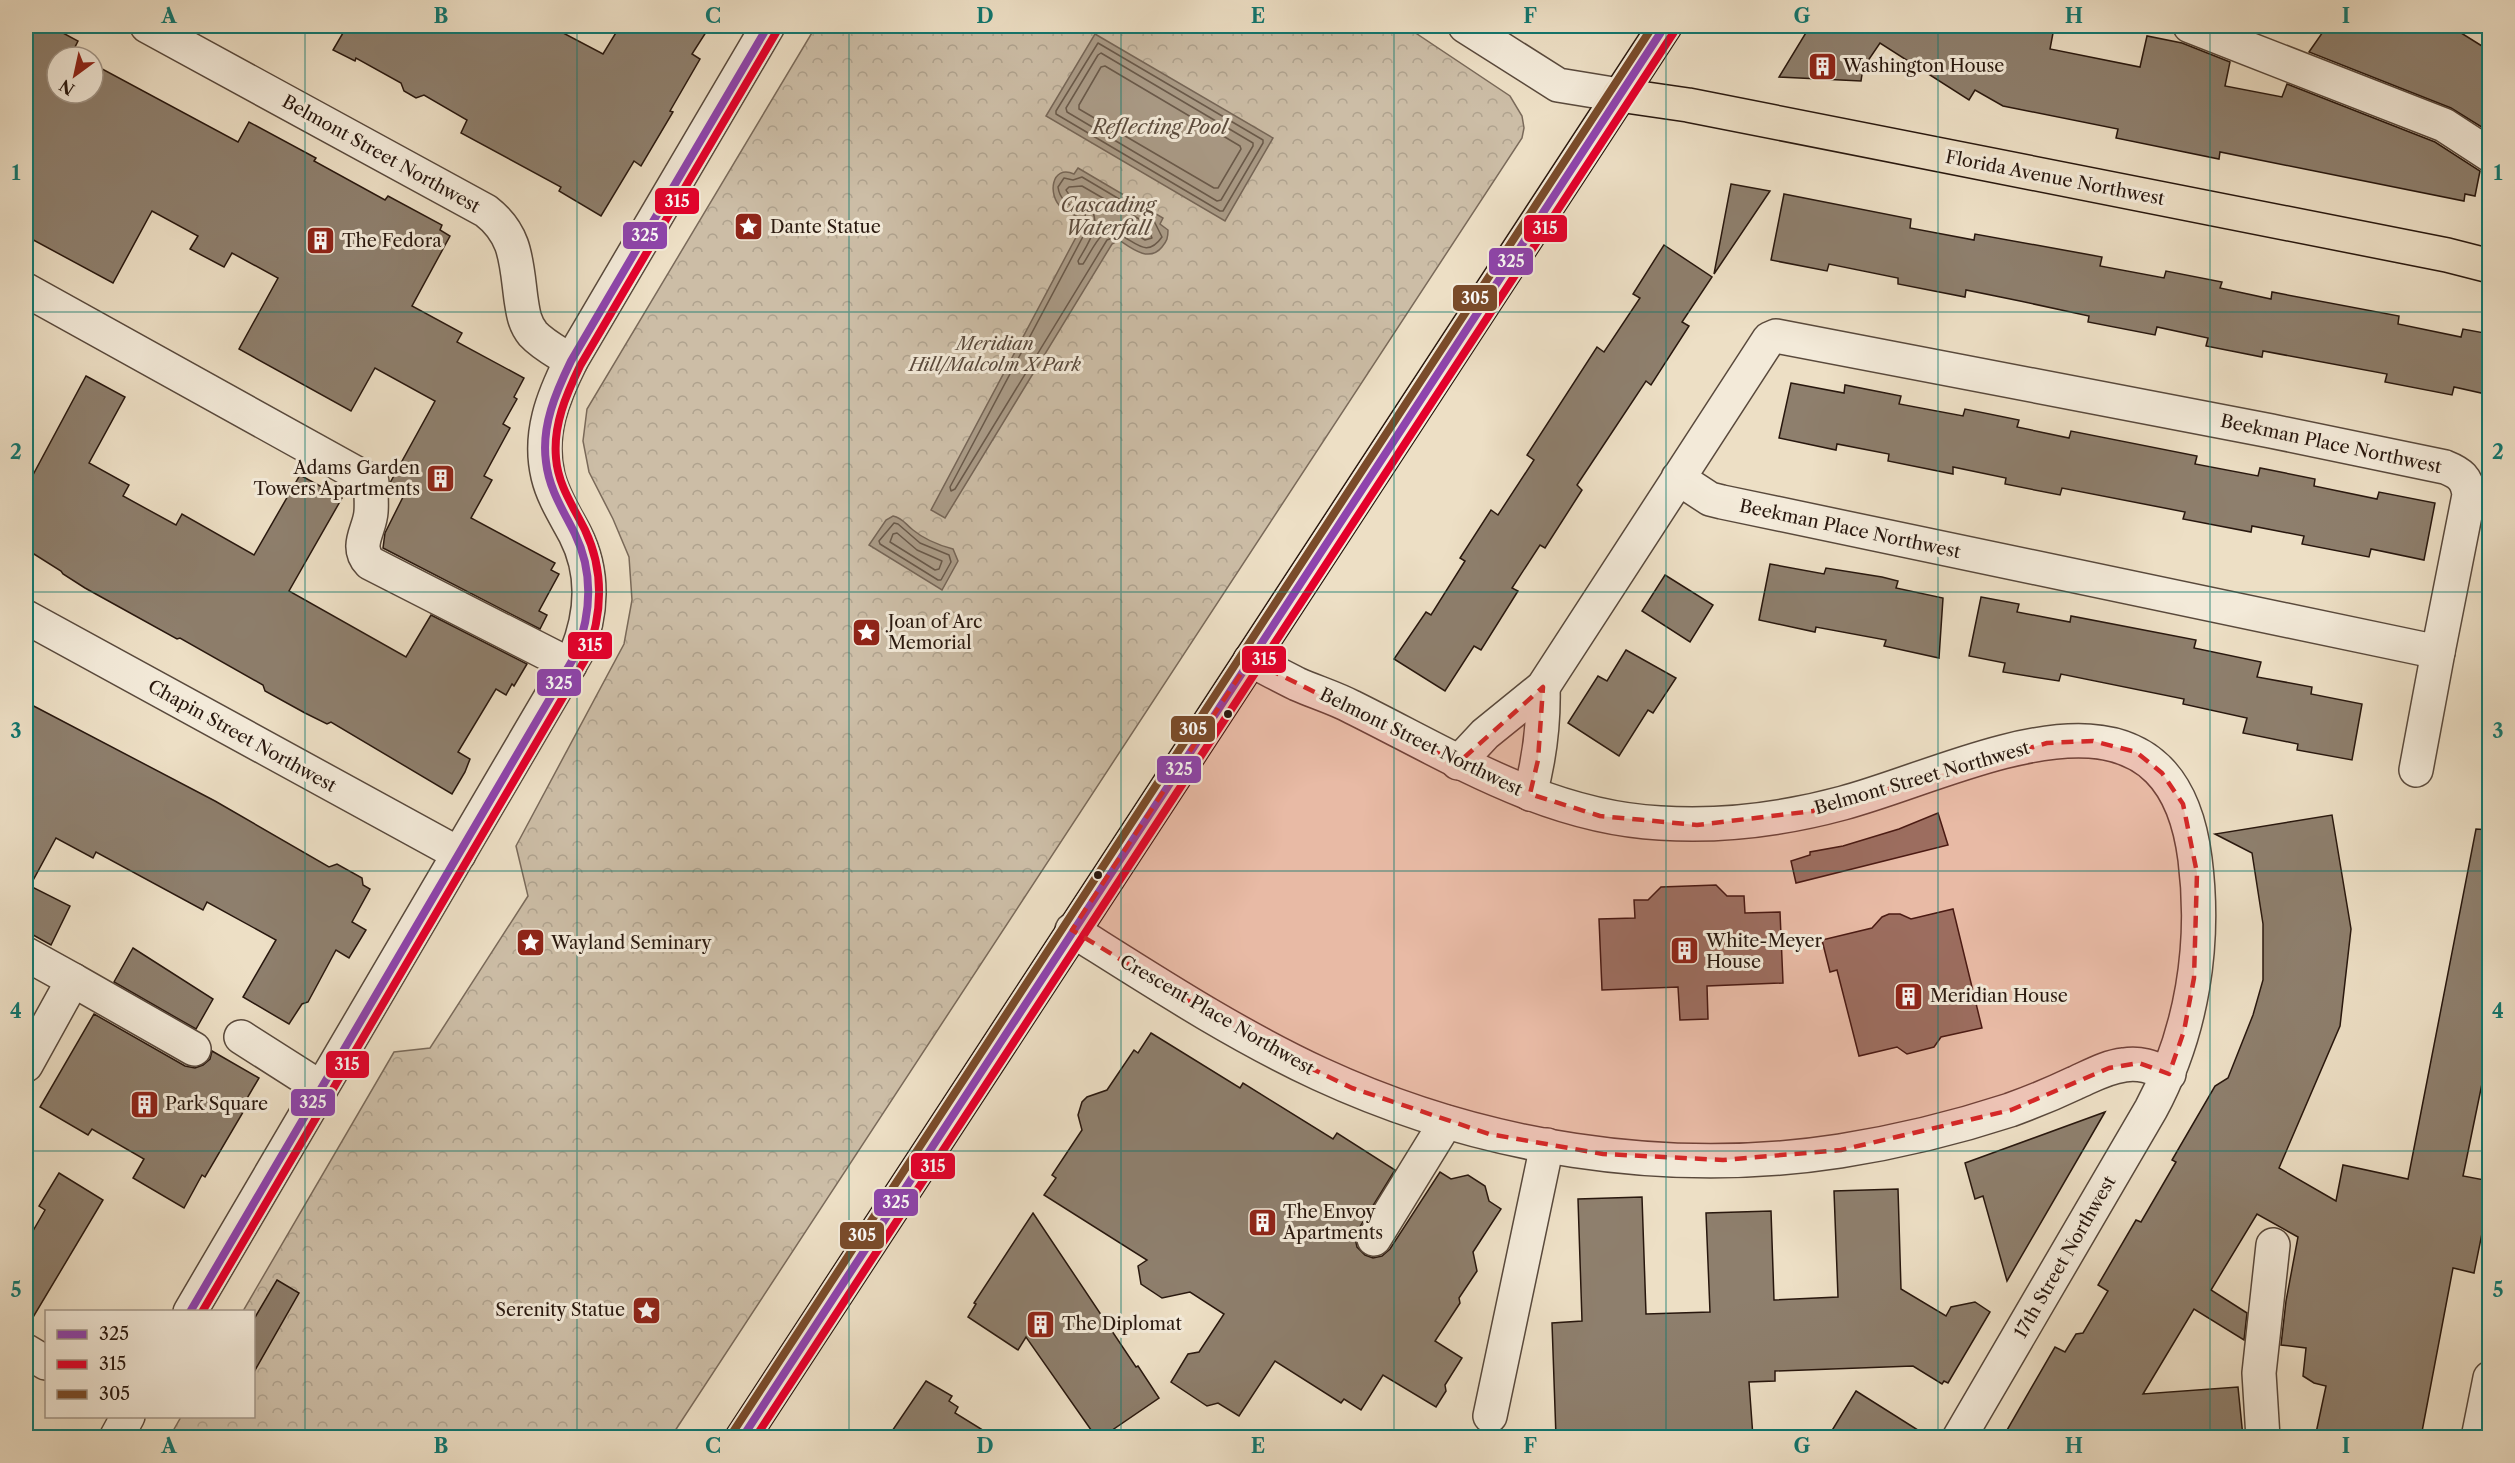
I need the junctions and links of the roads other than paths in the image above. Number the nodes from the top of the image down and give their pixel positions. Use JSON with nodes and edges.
{"nodes":[{"id":1,"x":147,"y":26,"type":"edge"},
{"id":2,"x":768,"y":26,"type":"edge"},
{"id":3,"x":1465,"y":26,"type":"edge"},
{"id":4,"x":1665,"y":26,"type":"edge"},
{"id":5,"x":2190,"y":26,"type":"edge"},
{"id":6,"x":1619,"y":95,"type":"junction"},
{"id":7,"x":2490,"y":155,"type":"edge"},
{"id":8,"x":2490,"y":266,"type":"edge"},
{"id":9,"x":26,"y":290,"type":"edge"},
{"id":10,"x":571,"y":361,"type":"junction"},
{"id":11,"x":1678,"y":478,"type":"junction"},
{"id":12,"x":26,"y":617,"type":"edge"},
{"id":13,"x":2438,"y":652,"type":"junction"},
{"id":14,"x":1250,"y":660,"type":"junction"},
{"id":15,"x":570,"y":665,"type":"junction"},
{"id":16,"x":1543,"y":687,"type":"junction"},
{"id":17,"x":1458,"y":763,"type":"junction"},
{"id":18,"x":2416,"y":770,"type":"dead end"},
{"id":19,"x":1530,"y":794,"type":"junction"},
{"id":20,"x":459,"y":854,"type":"junction"},
{"id":21,"x":1072,"y":930,"type":"junction"},
{"id":22,"x":26,"y":954,"type":"edge"},
{"id":23,"x":73,"y":980,"type":"junction"},
{"id":24,"x":241,"y":1037,"type":"dead end"},
{"id":25,"x":194,"y":1049,"type":"dead end"},
{"id":26,"x":26,"y":1065,"type":"edge"},
{"id":27,"x":2169,"y":1074,"type":"junction"},
{"id":28,"x":321,"y":1088,"type":"junction"},
{"id":29,"x":1446,"y":1122,"type":"junction"},
{"id":30,"x":1547,"y":1145,"type":"junction"},
{"id":31,"x":1374,"y":1239,"type":"dead end"},
{"id":32,"x":2273,"y":1245,"type":"dead end"},
{"id":33,"x":191,"y":1310,"type":"edge"},
{"id":34,"x":26,"y":1351,"type":"edge"},
{"id":35,"x":45,"y":1362,"type":"edge"},
{"id":36,"x":2490,"y":1378,"type":"edge"},
{"id":37,"x":1490,"y":1416,"type":"dead end"},
{"id":38,"x":127,"y":1418,"type":"edge"},
{"id":39,"x":116,"y":1437,"type":"edge"},
{"id":40,"x":742,"y":1437,"type":"edge"},
{"id":41,"x":1959,"y":1437,"type":"edge"},
{"id":42,"x":2263,"y":1437,"type":"edge"},
{"id":43,"x":2478,"y":1437,"type":"edge"}],
"edges":[{"from":1,"to":10,"type":"street","name":"Belmont Street Northwest"},
{"from":2,"to":10,"type":"street"},
{"from":3,"to":6,"type":"street"},
{"from":4,"to":6,"type":"main road"},
{"from":5,"to":7,"type":"street"},
{"from":6,"to":8,"type":"main road","name":"Florida Avenue Northwest"},
{"from":6,"to":14,"type":"main road"},
{"from":9,"to":15,"type":"street"},
{"from":10,"to":15,"type":"street"},
{"from":11,"to":13,"type":"street","name":"Beekman Place Northwest"},
{"from":11,"to":13,"type":"street","name":"Beekman Place Northwest"},
{"from":11,"to":16,"type":"street","name":"Beekman Place Northwest"},
{"from":12,"to":20,"type":"street","name":"Chapin Street Northwest"},
{"from":13,"to":18,"type":"street"},
{"from":14,"to":17,"type":"street","name":"Belmont Street Northwest"},
{"from":14,"to":21,"type":"main road"},
{"from":15,"to":20,"type":"street"},
{"from":16,"to":17,"type":"street","name":"Beekman Place Northwest"},
{"from":16,"to":19,"type":"street"},
{"from":17,"to":19,"type":"street","name":"Belmont Street Northwest"},
{"from":19,"to":27,"type":"street","name":"Belmont Street Northwest"},
{"from":20,"to":28,"type":"street"},
{"from":21,"to":29,"type":"street","name":"Crescent Place Northwest"},
{"from":21,"to":40,"type":"main road"},
{"from":22,"to":23,"type":"street"},
{"from":23,"to":25,"type":"street"},
{"from":23,"to":26,"type":"street"},
{"from":24,"to":28,"type":"street"},
{"from":27,"to":30,"type":"street","name":"Crescent Place Northwest"},
{"from":27,"to":41,"type":"street","name":"17th Street Northwest"},
{"from":28,"to":33,"type":"street"},
{"from":29,"to":30,"type":"street","name":"Crescent Place Northwest"},
{"from":29,"to":31,"type":"street"},
{"from":30,"to":37,"type":"street"},
{"from":32,"to":42,"type":"street"},
{"from":34,"to":35,"type":"street"},
{"from":36,"to":43,"type":"street"},
{"from":38,"to":39,"type":"street"}]}
